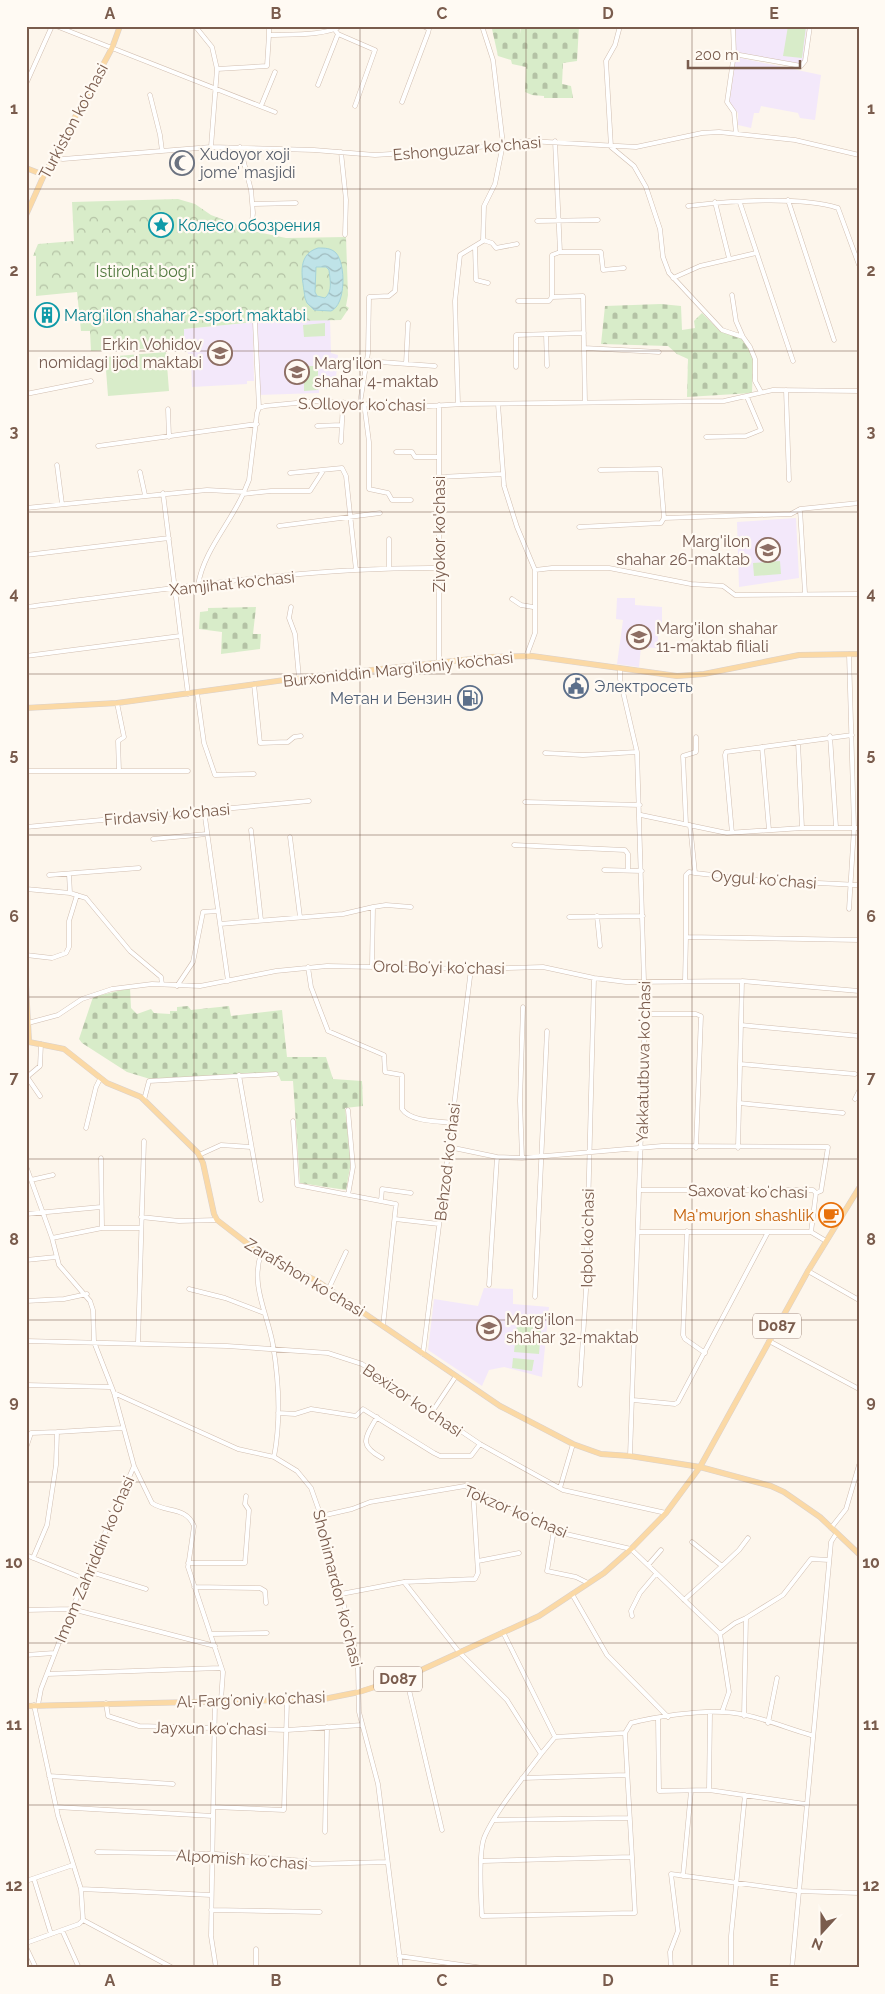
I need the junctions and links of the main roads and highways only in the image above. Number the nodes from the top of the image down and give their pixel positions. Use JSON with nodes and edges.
{"nodes":[{"id":1,"x":120,"y":26,"type":"edge"},
{"id":2,"x":26,"y":168,"type":"edge"},
{"id":3,"x":44,"y":175,"type":"junction"},
{"id":4,"x":26,"y":215,"type":"edge"},
{"id":5,"x":859,"y":654,"type":"edge"},
{"id":6,"x":26,"y":708,"type":"edge"},
{"id":7,"x":26,"y":985,"type":"edge"},
{"id":8,"x":28,"y":1042,"type":"edge"},
{"id":9,"x":859,"y":1188,"type":"edge"},
{"id":10,"x":700,"y":1468,"type":"junction"},
{"id":11,"x":859,"y":1554,"type":"edge"},
{"id":12,"x":26,"y":1706,"type":"edge"}],
"edges":[{"from":1,"to":3,"type":"main road","name":"Turkiston ko’chasi"},
{"from":2,"to":3,"type":"main road"},
{"from":3,"to":4,"type":"main road","name":"Turkiston ko’chasi"},
{"from":5,"to":6,"type":"main road","name":"Burxoniddin Marg’iloniy ko’chasi"},
{"from":7,"to":8,"type":"main road"},
{"from":8,"to":10,"type":"main road","name":"Zarafshon koʻchasi"},
{"from":9,"to":10,"type":"main road","number":"D087"},
{"from":10,"to":11,"type":"main road","name":"Zarafshon koʻchasi"},
{"from":10,"to":12,"type":"main road","name":"Al-Fargʻoniy koʻchasi","number":"D087"}]}
